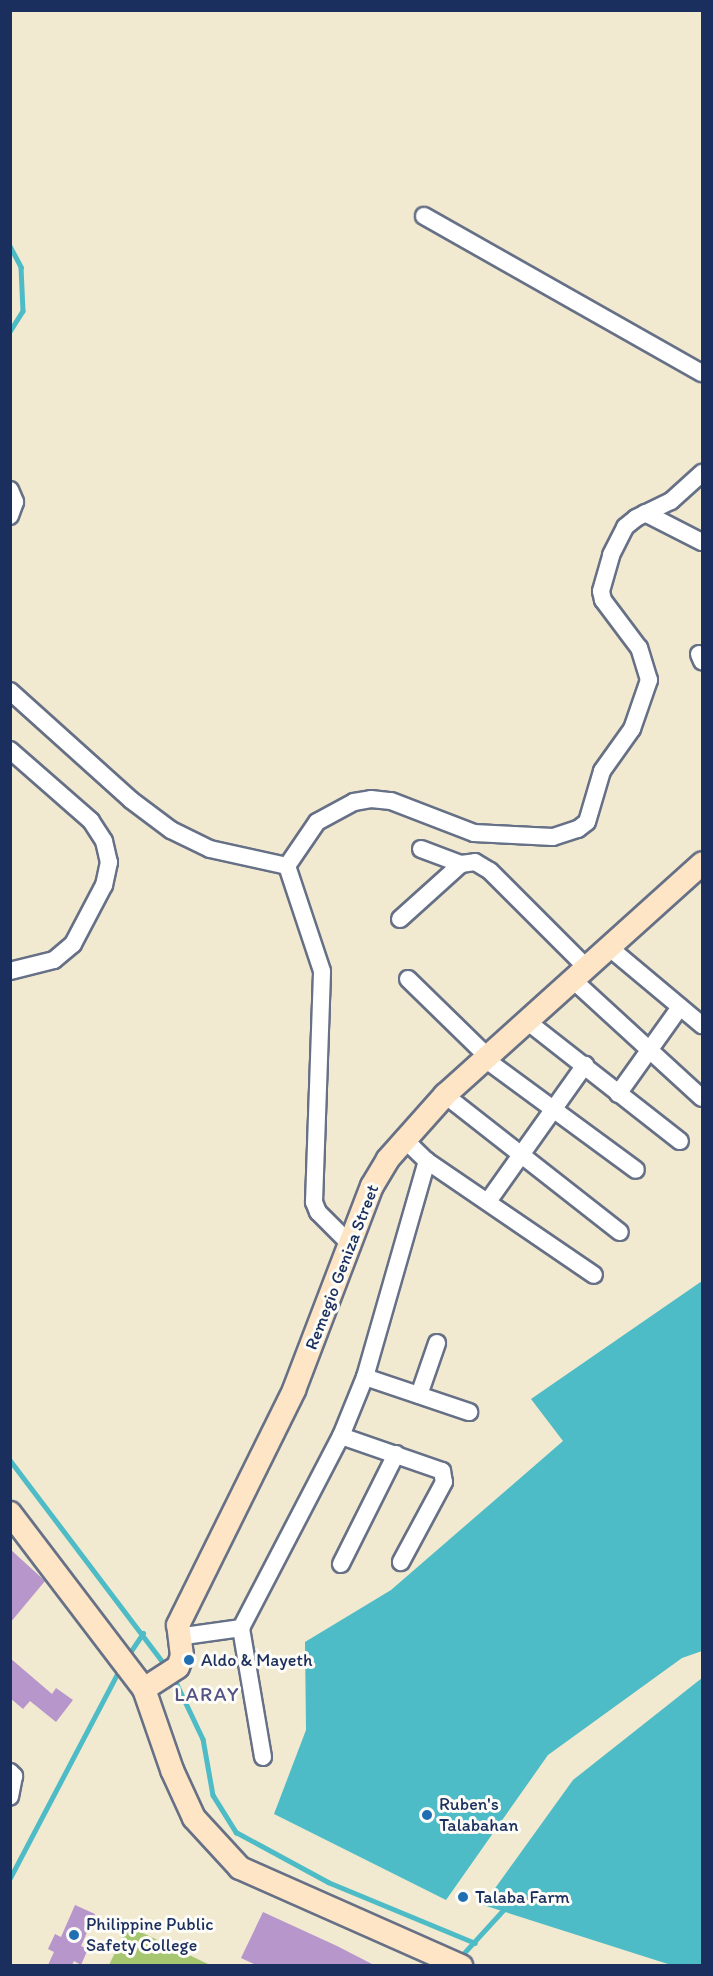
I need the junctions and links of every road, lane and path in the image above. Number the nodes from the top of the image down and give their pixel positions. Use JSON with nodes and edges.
{"nodes":[{"id":1,"x":424,"y":216,"type":"dead end"},
{"id":2,"x":702,"y":373,"type":"edge"},
{"id":3,"x":702,"y":473,"type":"edge"},
{"id":4,"x":10,"y":490,"type":"edge"},
{"id":5,"x":645,"y":513,"type":"junction"},
{"id":6,"x":10,"y":516,"type":"edge"},
{"id":7,"x":702,"y":543,"type":"edge"},
{"id":8,"x":10,"y":691,"type":"edge"},
{"id":9,"x":10,"y":750,"type":"edge"},
{"id":10,"x":421,"y":849,"type":"dead end"},
{"id":11,"x":461,"y":864,"type":"junction"},
{"id":12,"x":702,"y":864,"type":"edge"},
{"id":13,"x":287,"y":866,"type":"junction"},
{"id":14,"x":400,"y":919,"type":"dead end"},
{"id":15,"x":611,"y":948,"type":"junction"},
{"id":16,"x":10,"y":971,"type":"edge"},
{"id":17,"x":580,"y":974,"type":"junction"},
{"id":18,"x":408,"y":979,"type":"dead end"},
{"id":19,"x":680,"y":1007,"type":"junction"},
{"id":20,"x":528,"y":1022,"type":"junction"},
{"id":21,"x":702,"y":1025,"type":"edge"},
{"id":22,"x":648,"y":1051,"type":"junction"},
{"id":23,"x":486,"y":1058,"type":"junction"},
{"id":24,"x":585,"y":1065,"type":"junction"},
{"id":25,"x":618,"y":1094,"type":"junction"},
{"id":26,"x":445,"y":1095,"type":"junction"},
{"id":27,"x":702,"y":1098,"type":"edge"},
{"id":28,"x":552,"y":1112,"type":"junction"},
{"id":29,"x":403,"y":1138,"type":"junction"},
{"id":30,"x":680,"y":1142,"type":"dead end"},
{"id":31,"x":519,"y":1157,"type":"junction"},
{"id":32,"x":428,"y":1161,"type":"junction"},
{"id":33,"x":636,"y":1170,"type":"dead end"},
{"id":34,"x":489,"y":1200,"type":"junction"},
{"id":35,"x":620,"y":1233,"type":"dead end"},
{"id":36,"x":352,"y":1246,"type":"junction"},
{"id":37,"x":594,"y":1275,"type":"dead end"},
{"id":38,"x":437,"y":1343,"type":"dead end"},
{"id":39,"x":364,"y":1377,"type":"junction"},
{"id":40,"x":419,"y":1395,"type":"junction"},
{"id":41,"x":469,"y":1412,"type":"dead end"},
{"id":42,"x":341,"y":1436,"type":"junction"},
{"id":43,"x":396,"y":1454,"type":"junction"},
{"id":44,"x":10,"y":1513,"type":"edge"},
{"id":45,"x":401,"y":1562,"type":"dead end"},
{"id":46,"x":341,"y":1564,"type":"dead end"},
{"id":47,"x":240,"y":1628,"type":"junction"},
{"id":48,"x":177,"y":1637,"type":"junction"},
{"id":49,"x":161,"y":1679,"type":"junction"},
{"id":50,"x":263,"y":1757,"type":"dead end"},
{"id":51,"x":10,"y":1772,"type":"edge"},
{"id":52,"x":10,"y":1797,"type":"edge"},
{"id":53,"x":461,"y":1965,"type":"edge"}],
"edges":[{"from":1,"to":2,"type":"street"},
{"from":3,"to":5,"type":"street"},
{"from":4,"to":6,"type":"street"},
{"from":5,"to":7,"type":"street"},
{"from":5,"to":13,"type":"street"},
{"from":8,"to":13,"type":"street"},
{"from":9,"to":16,"type":"street"},
{"from":10,"to":11,"type":"street"},
{"from":11,"to":14,"type":"street"},
{"from":11,"to":17,"type":"street"},
{"from":12,"to":15,"type":"street","name":"Remegio Geniza Street"},
{"from":13,"to":36,"type":"street"},
{"from":15,"to":17,"type":"street","name":"Remegio Geniza Street"},
{"from":15,"to":19,"type":"street"},
{"from":17,"to":20,"type":"street","name":"Remegio Geniza Street"},
{"from":17,"to":22,"type":"street"},
{"from":18,"to":23,"type":"street"},
{"from":19,"to":21,"type":"street"},
{"from":19,"to":22,"type":"street"},
{"from":20,"to":23,"type":"street","name":"Remegio Geniza Street"},
{"from":20,"to":24,"type":"street"},
{"from":22,"to":25,"type":"street"},
{"from":22,"to":27,"type":"street"},
{"from":23,"to":26,"type":"street","name":"Remegio Geniza Street"},
{"from":23,"to":28,"type":"street"},
{"from":24,"to":25,"type":"street"},
{"from":24,"to":28,"type":"street"},
{"from":25,"to":30,"type":"street"},
{"from":26,"to":29,"type":"street","name":"Remegio Geniza Street"},
{"from":26,"to":31,"type":"street"},
{"from":28,"to":31,"type":"street"},
{"from":28,"to":33,"type":"street"},
{"from":29,"to":32,"type":"street"},
{"from":29,"to":36,"type":"street","name":"Remegio Geniza Street"},
{"from":31,"to":34,"type":"street"},
{"from":31,"to":35,"type":"street"},
{"from":32,"to":34,"type":"street"},
{"from":32,"to":39,"type":"street"},
{"from":34,"to":37,"type":"street"},
{"from":36,"to":48,"type":"street","name":"Remegio Geniza Street"},
{"from":38,"to":40,"type":"street"},
{"from":39,"to":40,"type":"street"},
{"from":39,"to":42,"type":"street"},
{"from":40,"to":41,"type":"street"},
{"from":42,"to":43,"type":"street"},
{"from":42,"to":47,"type":"street"},
{"from":43,"to":45,"type":"street"},
{"from":43,"to":46,"type":"street"},
{"from":44,"to":49,"type":"street"},
{"from":47,"to":48,"type":"street"},
{"from":47,"to":50,"type":"street"},
{"from":48,"to":49,"type":"street","name":"Remegio Geniza Street"},
{"from":49,"to":53,"type":"street"},
{"from":51,"to":52,"type":"street"}]}
